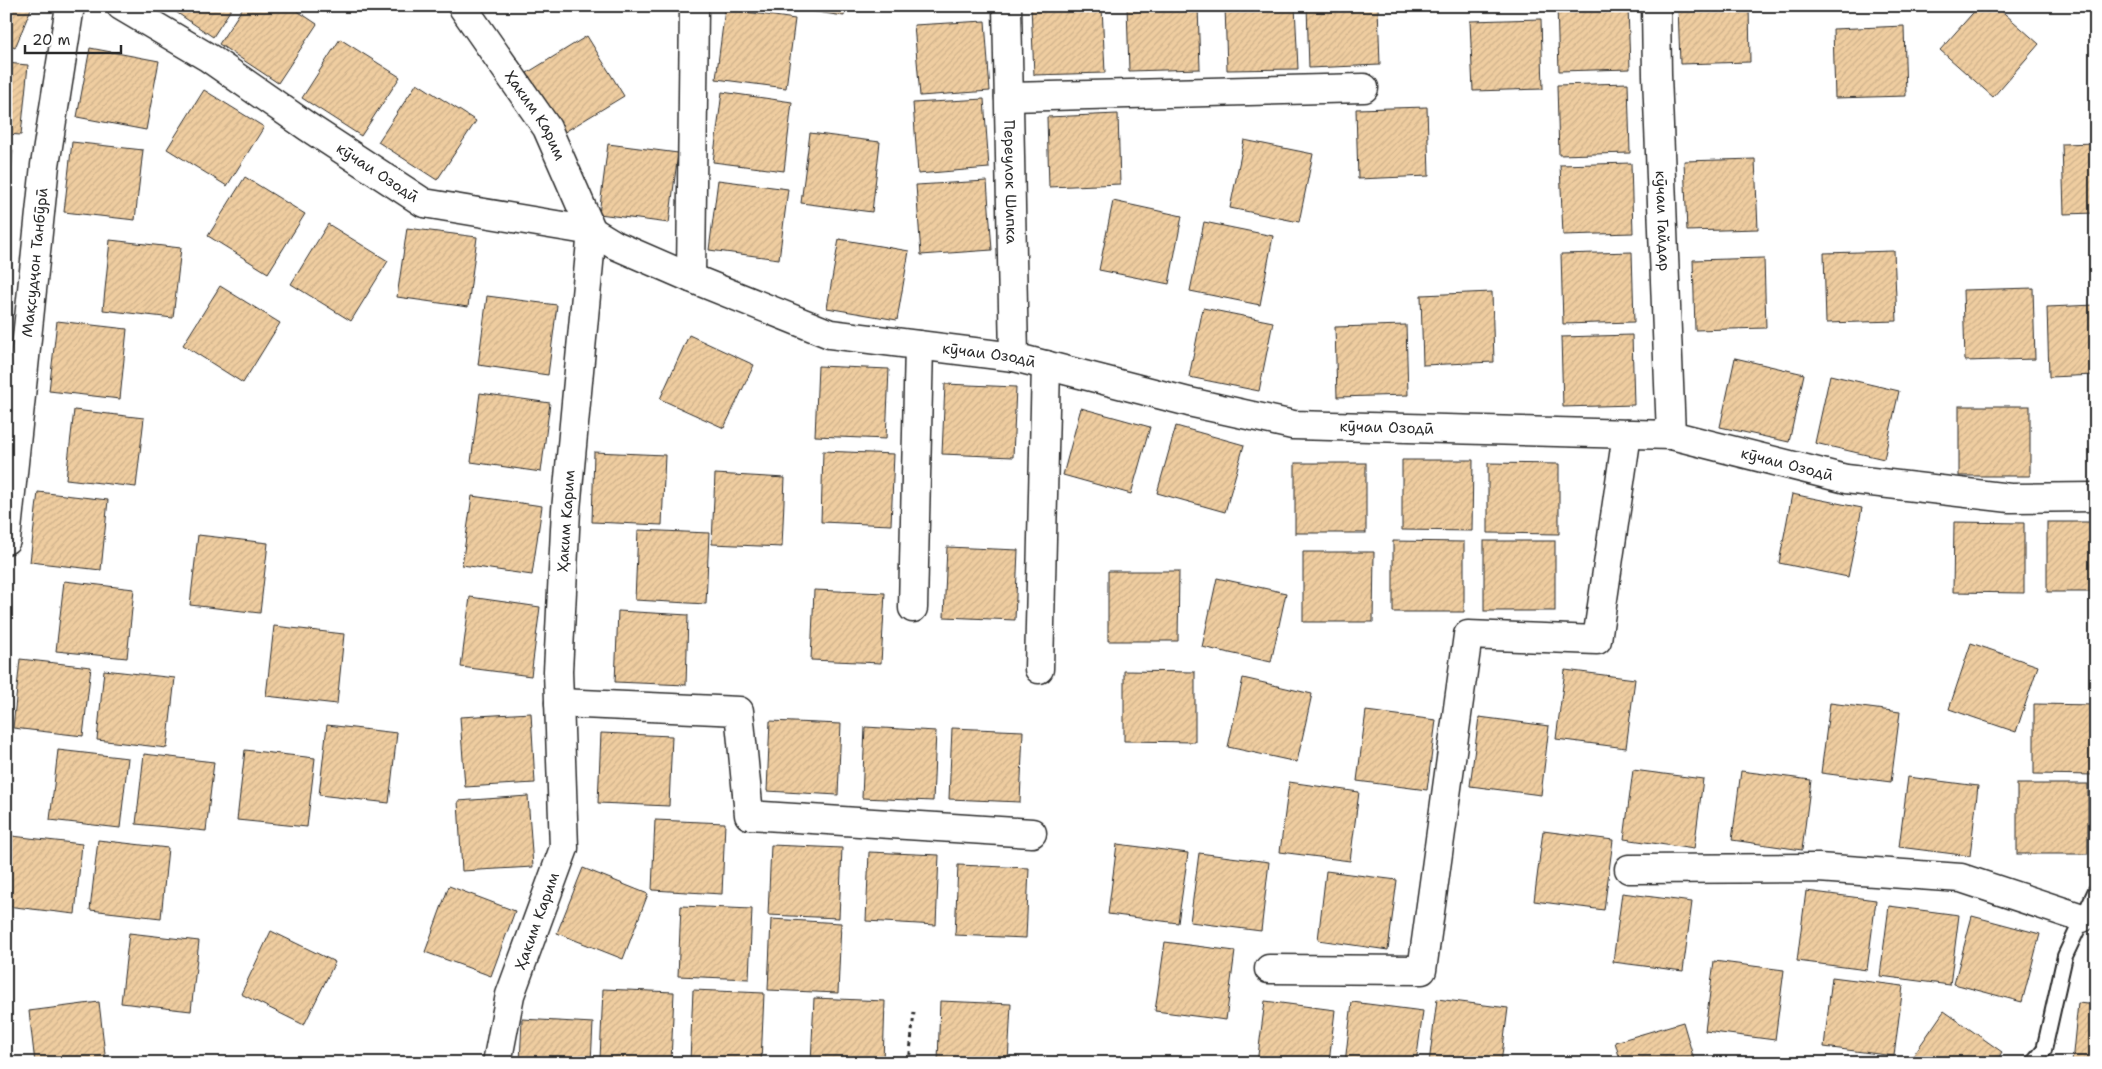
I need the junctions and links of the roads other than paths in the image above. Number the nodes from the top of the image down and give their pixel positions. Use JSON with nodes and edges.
{"nodes":[{"id":1,"x":70,"y":6,"type":"edge"},
{"id":2,"x":121,"y":6,"type":"edge"},
{"id":3,"x":462,"y":6,"type":"edge"},
{"id":4,"x":694,"y":6,"type":"edge"},
{"id":5,"x":1007,"y":6,"type":"edge"},
{"id":6,"x":1656,"y":6,"type":"edge"},
{"id":7,"x":1364,"y":88,"type":"dead end"},
{"id":8,"x":1009,"y":97,"type":"junction"},
{"id":9,"x":592,"y":231,"type":"junction"},
{"id":10,"x":691,"y":278,"type":"junction"},
{"id":11,"x":919,"y":345,"type":"junction"},
{"id":12,"x":1014,"y":357,"type":"junction"},
{"id":13,"x":1046,"y":365,"type":"junction"},
{"id":14,"x":1627,"y":434,"type":"junction"},
{"id":15,"x":1671,"y":435,"type":"junction"},
{"id":16,"x":2096,"y":497,"type":"edge"},
{"id":17,"x":6,"y":539,"type":"edge"},
{"id":18,"x":913,"y":608,"type":"dead end"},
{"id":19,"x":1039,"y":669,"type":"dead end"},
{"id":20,"x":559,"y":703,"type":"junction"},
{"id":21,"x":1032,"y":833,"type":"dead end"},
{"id":22,"x":1629,"y":868,"type":"dead end"},
{"id":23,"x":2096,"y":890,"type":"edge"},
{"id":24,"x":2082,"y":918,"type":"junction"},
{"id":25,"x":1269,"y":969,"type":"dead end"},
{"id":26,"x":497,"y":1063,"type":"edge"},
{"id":27,"x":2033,"y":1063,"type":"edge"}],
"edges":[{"from":1,"to":17,"type":"street","name":"Мақсудҷон Танбӯрӣ"},
{"from":2,"to":9,"type":"street","name":"кӯчаи Озодӣ"},
{"from":3,"to":9,"type":"street","name":"Ҳаким Карим"},
{"from":4,"to":10,"type":"street"},
{"from":5,"to":8,"type":"street","name":"Переулок Шипка"},
{"from":6,"to":15,"type":"street","name":"кӯчаи Гайдар"},
{"from":7,"to":8,"type":"street"},
{"from":8,"to":12,"type":"street","name":"Переулок Шипка"},
{"from":9,"to":10,"type":"street","name":"кӯчаи Озодӣ"},
{"from":9,"to":20,"type":"street","name":"Ҳаким Карим"},
{"from":10,"to":11,"type":"street","name":"кӯчаи Озодӣ"},
{"from":11,"to":12,"type":"street","name":"кӯчаи Озодӣ"},
{"from":11,"to":18,"type":"street"},
{"from":12,"to":13,"type":"street","name":"кӯчаи Озодӣ"},
{"from":13,"to":14,"type":"street","name":"кӯчаи Озодӣ"},
{"from":13,"to":19,"type":"street"},
{"from":14,"to":15,"type":"street","name":"кӯчаи Озодӣ"},
{"from":14,"to":25,"type":"street"},
{"from":15,"to":16,"type":"street","name":"кӯчаи Озодӣ"},
{"from":20,"to":21,"type":"street"},
{"from":20,"to":26,"type":"street","name":"Ҳаким Карим"},
{"from":22,"to":24,"type":"street"},
{"from":23,"to":24,"type":"lane"},
{"from":24,"to":27,"type":"lane"}]}
